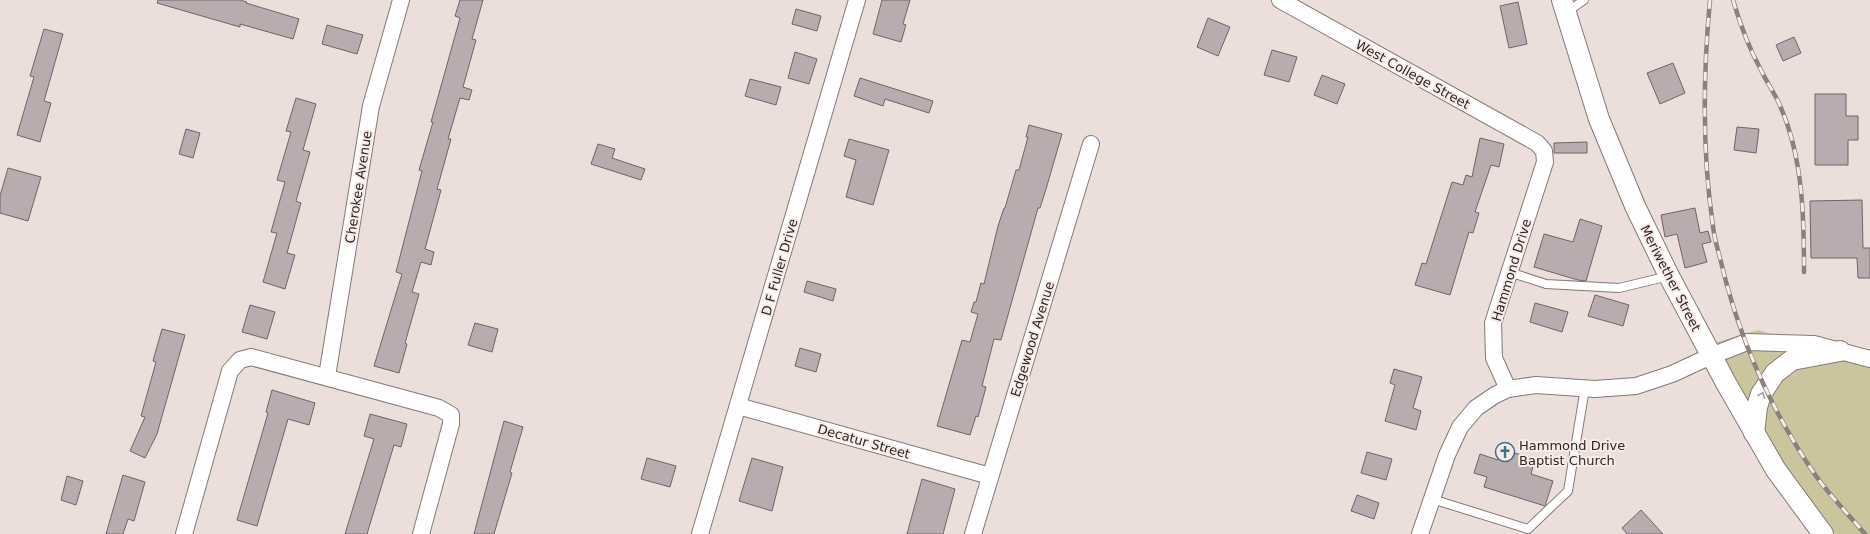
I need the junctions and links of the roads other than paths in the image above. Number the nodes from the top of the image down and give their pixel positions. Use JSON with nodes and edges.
{"nodes":[{"id":1,"x":400,"y":0,"type":"edge"},
{"id":2,"x":857,"y":0,"type":"edge"},
{"id":3,"x":1280,"y":0,"type":"edge"},
{"id":4,"x":1584,"y":0,"type":"edge"},
{"id":5,"x":1564,"y":6,"type":"edge"},
{"id":6,"x":1090,"y":144,"type":"dead end"},
{"id":7,"x":1544,"y":151,"type":"joint"},
{"id":8,"x":1509,"y":272,"type":"junction"},
{"id":9,"x":1669,"y":276,"type":"junction"},
{"id":10,"x":1840,"y":351,"type":"junction"},
{"id":11,"x":1711,"y":356,"type":"junction"},
{"id":12,"x":1870,"y":359,"type":"edge"},
{"id":13,"x":327,"y":376,"type":"junction"},
{"id":14,"x":1585,"y":388,"type":"junction"},
{"id":15,"x":1508,"y":389,"type":"junction"},
{"id":16,"x":738,"y":406,"type":"junction"},
{"id":17,"x":1754,"y":433,"type":"junction"},
{"id":18,"x":990,"y":476,"type":"junction"},
{"id":19,"x":1432,"y":499,"type":"junction"},
{"id":20,"x":184,"y":534,"type":"edge"},
{"id":21,"x":421,"y":534,"type":"edge"},
{"id":22,"x":700,"y":534,"type":"edge"},
{"id":23,"x":973,"y":534,"type":"edge"},
{"id":24,"x":1420,"y":534,"type":"edge"},
{"id":25,"x":1823,"y":534,"type":"edge"}],
"edges":[{"from":1,"to":13,"type":"street","name":"Cherokee Avenue"},
{"from":2,"to":16,"type":"street","name":"D F Fuller Drive"},
{"from":3,"to":7,"type":"street","name":"West College Street"},
{"from":4,"to":5,"type":"lane"},
{"from":5,"to":9,"type":"street","name":"Meriwether Street"},
{"from":6,"to":18,"type":"street","name":"Edgewood Avenue"},
{"from":7,"to":8,"type":"street","name":"Hammond Drive"},
{"from":8,"to":9,"type":"lane"},
{"from":8,"to":15,"type":"street","name":"Hammond Drive"},
{"from":9,"to":11,"type":"street","name":"Meriwether Street"},
{"from":10,"to":11,"type":"street"},
{"from":10,"to":12,"type":"street"},
{"from":17,"to":10,"type":"street","one_way":true},
{"from":11,"to":14,"type":"street"},
{"from":11,"to":17,"type":"street","name":"Meriwether Street"},
{"from":13,"to":20,"type":"street"},
{"from":13,"to":21,"type":"street"},
{"from":14,"to":15,"type":"street"},
{"from":14,"to":19,"type":"lane"},
{"from":15,"to":19,"type":"street"},
{"from":16,"to":18,"type":"street","name":"Decatur Street"},
{"from":16,"to":22,"type":"street","name":"D F Fuller Drive"},
{"from":17,"to":25,"type":"street","name":"Meriwether Street"},
{"from":18,"to":23,"type":"street","name":"Edgewood Avenue"},
{"from":19,"to":24,"type":"street"}]}
